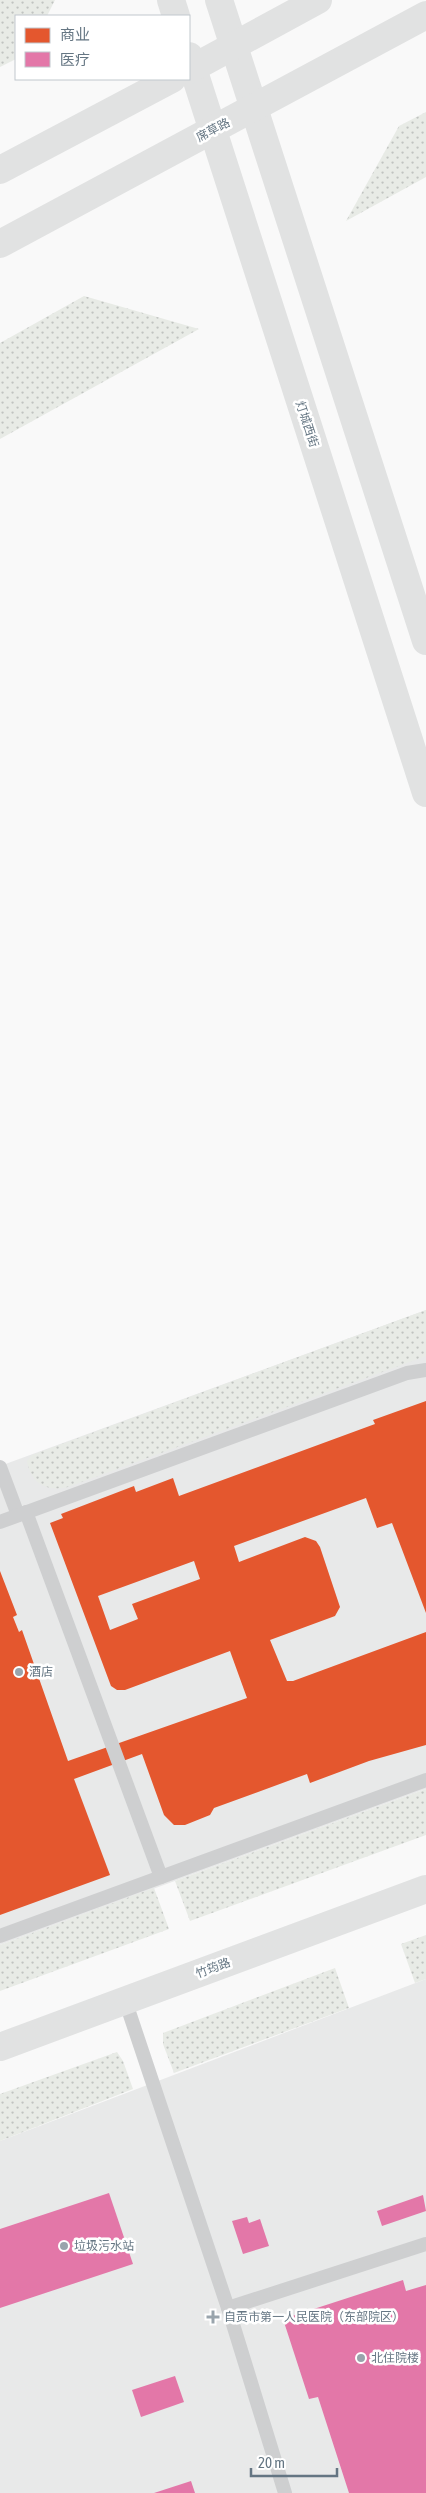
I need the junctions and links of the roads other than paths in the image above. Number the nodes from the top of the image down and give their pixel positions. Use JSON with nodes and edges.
{"nodes":[{"id":1,"x":171,"y":0,"type":"edge"},
{"id":2,"x":218,"y":0,"type":"edge"},
{"id":3,"x":318,"y":0,"type":"edge"},
{"id":4,"x":176,"y":15,"type":"edge"},
{"id":5,"x":426,"y":15,"type":"edge"},
{"id":6,"x":234,"y":45,"type":"junction"},
{"id":7,"x":190,"y":66,"type":"edge"},
{"id":8,"x":190,"y":79,"type":"edge"},
{"id":9,"x":163,"y":80,"type":"edge"},
{"id":10,"x":254,"y":108,"type":"junction"},
{"id":11,"x":213,"y":131,"type":"junction"},
{"id":12,"x":0,"y":170,"type":"edge"},
{"id":13,"x":0,"y":244,"type":"edge"},
{"id":14,"x":426,"y":640,"type":"edge"},
{"id":15,"x":426,"y":793,"type":"edge"},
{"id":16,"x":426,"y":1370,"type":"edge"},
{"id":17,"x":0,"y":1467,"type":"edge"},
{"id":18,"x":22,"y":1514,"type":"junction"},
{"id":19,"x":0,"y":1522,"type":"edge"},
{"id":20,"x":426,"y":1780,"type":"edge"},
{"id":21,"x":161,"y":1877,"type":"junction"},
{"id":22,"x":426,"y":1889,"type":"edge"},
{"id":23,"x":0,"y":1936,"type":"edge"},
{"id":24,"x":125,"y":2000,"type":"junction"},
{"id":25,"x":0,"y":2047,"type":"edge"},
{"id":26,"x":426,"y":2244,"type":"edge"},
{"id":27,"x":228,"y":2308,"type":"junction"},
{"id":28,"x":285,"y":2493,"type":"edge"}],
"edges":[{"from":1,"to":4,"type":"street"},
{"from":2,"to":6,"type":"street"},
{"from":3,"to":6,"type":"street"},
{"from":5,"to":10,"type":"street","name":"席草路"},
{"from":6,"to":7,"type":"street"},
{"from":6,"to":10,"type":"street"},
{"from":8,"to":11,"type":"street","name":"灯城西街"},
{"from":9,"to":12,"type":"street"},
{"from":10,"to":11,"type":"street","name":"席草路"},
{"from":10,"to":14,"type":"street"},
{"from":11,"to":13,"type":"street","name":"席草路"},
{"from":11,"to":15,"type":"street","name":"灯城西街"},
{"from":16,"to":18,"type":"lane"},
{"from":17,"to":18,"type":"lane"},
{"from":18,"to":19,"type":"lane"},
{"from":18,"to":21,"type":"lane"},
{"from":20,"to":21,"type":"lane"},
{"from":21,"to":23,"type":"lane"},
{"from":22,"to":24,"type":"street","name":"竹筠路"},
{"from":24,"to":25,"type":"street","name":"竹筠路"},
{"from":24,"to":27,"type":"lane"},
{"from":26,"to":27,"type":"lane"},
{"from":27,"to":28,"type":"lane"}]}
